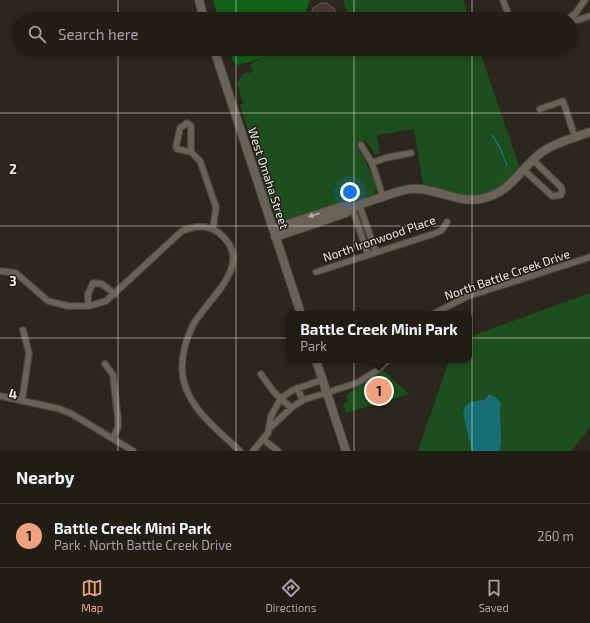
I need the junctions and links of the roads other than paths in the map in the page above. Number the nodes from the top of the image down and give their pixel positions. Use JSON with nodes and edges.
{"nodes":[{"id":1,"x":199,"y":0,"type":"edge"},
{"id":2,"x":503,"y":0,"type":"edge"},
{"id":3,"x":585,"y":0,"type":"edge"},
{"id":4,"x":202,"y":12,"type":"edge"},
{"id":5,"x":507,"y":12,"type":"edge"},
{"id":6,"x":576,"y":12,"type":"edge"},
{"id":7,"x":590,"y":16,"type":"edge"},
{"id":8,"x":578,"y":20,"type":"edge"},
{"id":9,"x":216,"y":56,"type":"edge"},
{"id":10,"x":540,"y":109,"type":"dead end"},
{"id":11,"x":590,"y":132,"type":"edge"},
{"id":12,"x":575,"y":137,"type":"junction"},
{"id":13,"x":361,"y":145,"type":"dead end"},
{"id":14,"x":191,"y":152,"type":"junction"},
{"id":15,"x":411,"y":153,"type":"dead end"},
{"id":16,"x":533,"y":160,"type":"junction"},
{"id":17,"x":372,"y":163,"type":"junction"},
{"id":18,"x":524,"y":170,"type":"junction"},
{"id":19,"x":383,"y":197,"type":"junction"},
{"id":20,"x":354,"y":206,"type":"junction"},
{"id":21,"x":446,"y":222,"type":"dead end"},
{"id":22,"x":214,"y":230,"type":"junction"},
{"id":23,"x":274,"y":233,"type":"junction"},
{"id":24,"x":376,"y":252,"type":"junction"},
{"id":25,"x":368,"y":255,"type":"junction"},
{"id":26,"x":590,"y":257,"type":"edge"},
{"id":27,"x":0,"y":271,"type":"edge"},
{"id":28,"x":316,"y":272,"type":"dead end"},
{"id":29,"x":115,"y":294,"type":"junction"},
{"id":30,"x":88,"y":306,"type":"junction"},
{"id":31,"x":300,"y":311,"type":"edge"},
{"id":32,"x":438,"y":311,"type":"edge"},
{"id":33,"x":22,"y":330,"type":"dead end"},
{"id":34,"x":317,"y":363,"type":"edge"},
{"id":35,"x":385,"y":363,"type":"edge"},
{"id":36,"x":105,"y":364,"type":"dead end"},
{"id":37,"x":261,"y":374,"type":"dead end"},
{"id":38,"x":322,"y":380,"type":"junction"},
{"id":39,"x":297,"y":388,"type":"junction"},
{"id":40,"x":326,"y":392,"type":"junction"},
{"id":41,"x":0,"y":396,"type":"edge"},
{"id":42,"x":281,"y":398,"type":"junction"},
{"id":43,"x":303,"y":400,"type":"junction"},
{"id":44,"x":22,"y":401,"type":"junction"},
{"id":45,"x":291,"y":408,"type":"junction"},
{"id":46,"x":270,"y":428,"type":"junction"},
{"id":47,"x":113,"y":438,"type":"junction"},
{"id":48,"x":264,"y":440,"type":"junction"},
{"id":49,"x":133,"y":451,"type":"edge"},
{"id":50,"x":240,"y":451,"type":"edge"},
{"id":51,"x":253,"y":451,"type":"edge"},
{"id":52,"x":278,"y":451,"type":"edge"},
{"id":53,"x":346,"y":451,"type":"edge"}],
"edges":[{"from":1,"to":4,"type":"main road"},
{"from":2,"to":5,"type":"street"},
{"from":3,"to":6,"type":"street"},
{"from":7,"to":8,"type":"street"},
{"from":9,"to":23,"type":"main road","name":"West Omaha Street"},
{"from":10,"to":12,"type":"street"},
{"from":11,"to":12,"type":"main road"},
{"from":12,"to":16,"type":"main road"},
{"from":13,"to":17,"type":"street"},
{"from":14,"to":14,"type":"street"},
{"from":14,"to":22,"type":"street"},
{"from":15,"to":17,"type":"street"},
{"from":16,"to":18,"type":"main road"},
{"from":16,"to":18,"type":"street"},
{"from":17,"to":19,"type":"street"},
{"from":18,"to":19,"type":"main road"},
{"from":19,"to":20,"type":"main road"},
{"from":20,"to":23,"type":"main road"},
{"from":20,"to":24,"type":"street"},
{"from":20,"to":25,"type":"street"},
{"from":21,"to":24,"type":"street","name":"North Ironwood Place"},
{"from":22,"to":29,"type":"street"},
{"from":22,"to":50,"type":"street"},
{"from":23,"to":31,"type":"main road","name":"West Omaha Street"},
{"from":24,"to":25,"type":"street","name":"North Ironwood Place"},
{"from":25,"to":28,"type":"street","name":"North Ironwood Place"},
{"from":26,"to":32,"type":"street","name":"North Battle Creek Drive"},
{"from":27,"to":30,"type":"street"},
{"from":29,"to":30,"type":"street"},
{"from":29,"to":30,"type":"street"},
{"from":33,"to":44,"type":"street"},
{"from":34,"to":38,"type":"main road"},
{"from":35,"to":40,"type":"street"},
{"from":36,"to":47,"type":"street"},
{"from":37,"to":42,"type":"street"},
{"from":38,"to":39,"type":"street"},
{"from":38,"to":40,"type":"main road"},
{"from":39,"to":42,"type":"street"},
{"from":39,"to":43,"type":"street"},
{"from":40,"to":43,"type":"street"},
{"from":40,"to":53,"type":"main road"},
{"from":41,"to":44,"type":"street"},
{"from":42,"to":45,"type":"street"},
{"from":42,"to":46,"type":"street"},
{"from":43,"to":45,"type":"street"},
{"from":44,"to":47,"type":"street"},
{"from":45,"to":46,"type":"street"},
{"from":46,"to":48,"type":"street"},
{"from":47,"to":49,"type":"street"},
{"from":48,"to":51,"type":"street"},
{"from":48,"to":52,"type":"street"}]}
